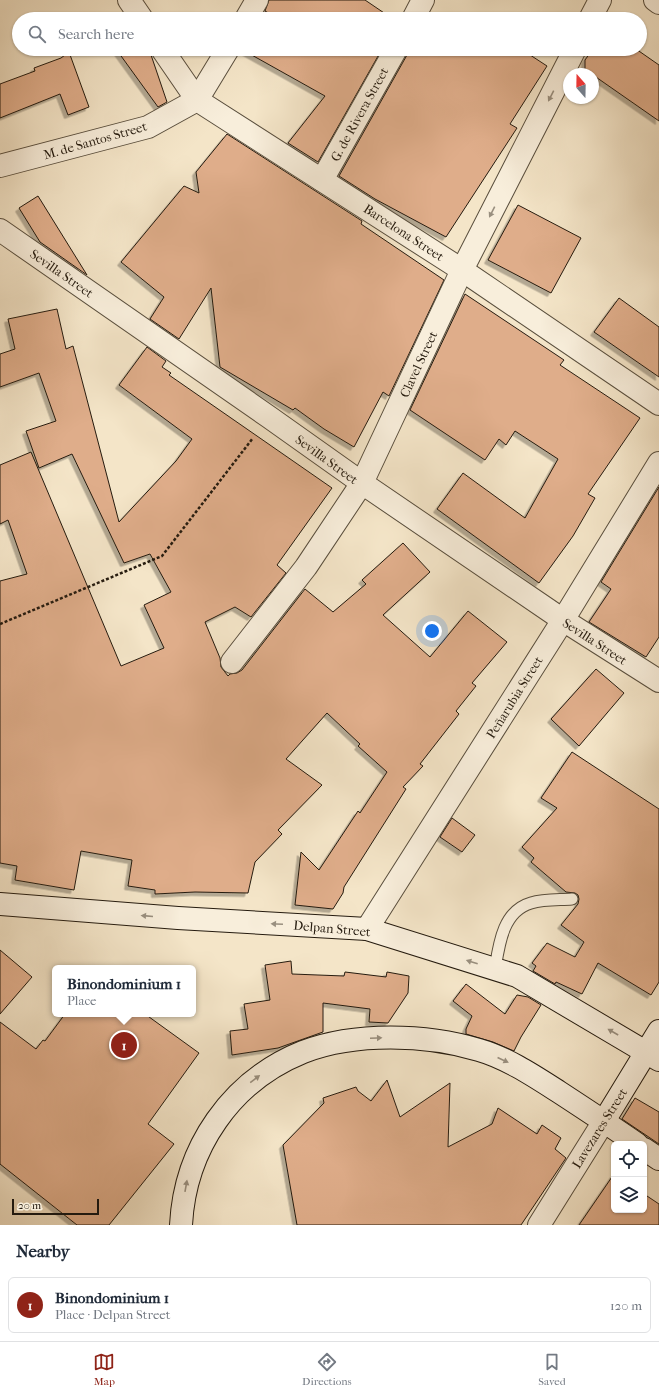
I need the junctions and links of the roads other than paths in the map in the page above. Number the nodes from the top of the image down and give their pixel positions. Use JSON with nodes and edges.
{"nodes":[{"id":1,"x":129,"y":0,"type":"edge"},
{"id":2,"x":257,"y":0,"type":"edge"},
{"id":3,"x":423,"y":0,"type":"edge"},
{"id":4,"x":600,"y":0,"type":"edge"},
{"id":5,"x":655,"y":0,"type":"edge"},
{"id":6,"x":659,"y":3,"type":"edge"},
{"id":7,"x":137,"y":12,"type":"edge"},
{"id":8,"x":250,"y":12,"type":"edge"},
{"id":9,"x":417,"y":12,"type":"edge"},
{"id":10,"x":594,"y":12,"type":"edge"},
{"id":11,"x":167,"y":56,"type":"edge"},
{"id":12,"x":224,"y":56,"type":"edge"},
{"id":13,"x":392,"y":56,"type":"edge"},
{"id":14,"x":571,"y":56,"type":"edge"},
{"id":15,"x":197,"y":100,"type":"junction"},
{"id":16,"x":0,"y":166,"type":"edge"},
{"id":17,"x":322,"y":180,"type":"junction"},
{"id":18,"x":0,"y":230,"type":"edge"},
{"id":19,"x":462,"y":270,"type":"junction"},
{"id":20,"x":659,"y":404,"type":"edge"},
{"id":21,"x":659,"y":463,"type":"edge"},
{"id":22,"x":362,"y":483,"type":"junction"},
{"id":23,"x":563,"y":620,"type":"junction"},
{"id":24,"x":232,"y":662,"type":"dead end"},
{"id":25,"x":659,"y":681,"type":"edge"},
{"id":26,"x":572,"y":899,"type":"dead end"},
{"id":27,"x":0,"y":904,"type":"edge"},
{"id":28,"x":367,"y":929,"type":"junction"},
{"id":29,"x":495,"y":969,"type":"junction"},
{"id":30,"x":659,"y":1031,"type":"edge"},
{"id":31,"x":653,"y":1056,"type":"edge"},
{"id":32,"x":604,"y":1121,"type":"junction"},
{"id":33,"x":633,"y":1141,"type":"edge"},
{"id":34,"x":647,"y":1151,"type":"edge"},
{"id":35,"x":659,"y":1159,"type":"edge"},
{"id":36,"x":181,"y":1225,"type":"edge"},
{"id":37,"x":539,"y":1225,"type":"edge"}],
"edges":[{"from":1,"to":7,"type":"street"},
{"from":2,"to":8,"type":"street"},
{"from":3,"to":9,"type":"street"},
{"from":4,"to":10,"type":"street"},
{"from":5,"to":6,"type":"street"},
{"from":11,"to":15,"type":"street","name":"Barcelona Street"},
{"from":12,"to":15,"type":"street","name":"M. de Santos Street"},
{"from":13,"to":17,"type":"street","name":"G. de Rivera Street"},
{"from":14,"to":19,"type":"street","name":"Clavel Street","one_way":true},
{"from":15,"to":16,"type":"street","name":"M. de Santos Street"},
{"from":15,"to":17,"type":"street","name":"Barcelona Street"},
{"from":17,"to":19,"type":"street","name":"Barcelona Street"},
{"from":18,"to":22,"type":"street","name":"Sevilla Street"},
{"from":19,"to":20,"type":"street","name":"Barcelona Street"},
{"from":19,"to":22,"type":"street","name":"Clavel Street"},
{"from":21,"to":23,"type":"street","name":"Peñarubia Street"},
{"from":22,"to":23,"type":"street","name":"Sevilla Street"},
{"from":22,"to":24,"type":"street","name":"Clavel Street"},
{"from":23,"to":25,"type":"street","name":"Sevilla Street"},
{"from":23,"to":28,"type":"street","name":"Peñarubia Street"},
{"from":26,"to":29,"type":"lane"},
{"from":28,"to":27,"type":"street","name":"Delpan Street","one_way":true},
{"from":29,"to":28,"type":"street","name":"Delpan Street","one_way":true},
{"from":31,"to":29,"type":"street","name":"Delpan Street","one_way":true},
{"from":30,"to":31,"type":"street","name":"Lavezares Street"},
{"from":31,"to":32,"type":"street","name":"Lavezares Street"},
{"from":32,"to":33,"type":"street"},
{"from":36,"to":32,"type":"street","one_way":true},
{"from":32,"to":37,"type":"street","name":"Lavezares Street"},
{"from":34,"to":35,"type":"street"}]}
